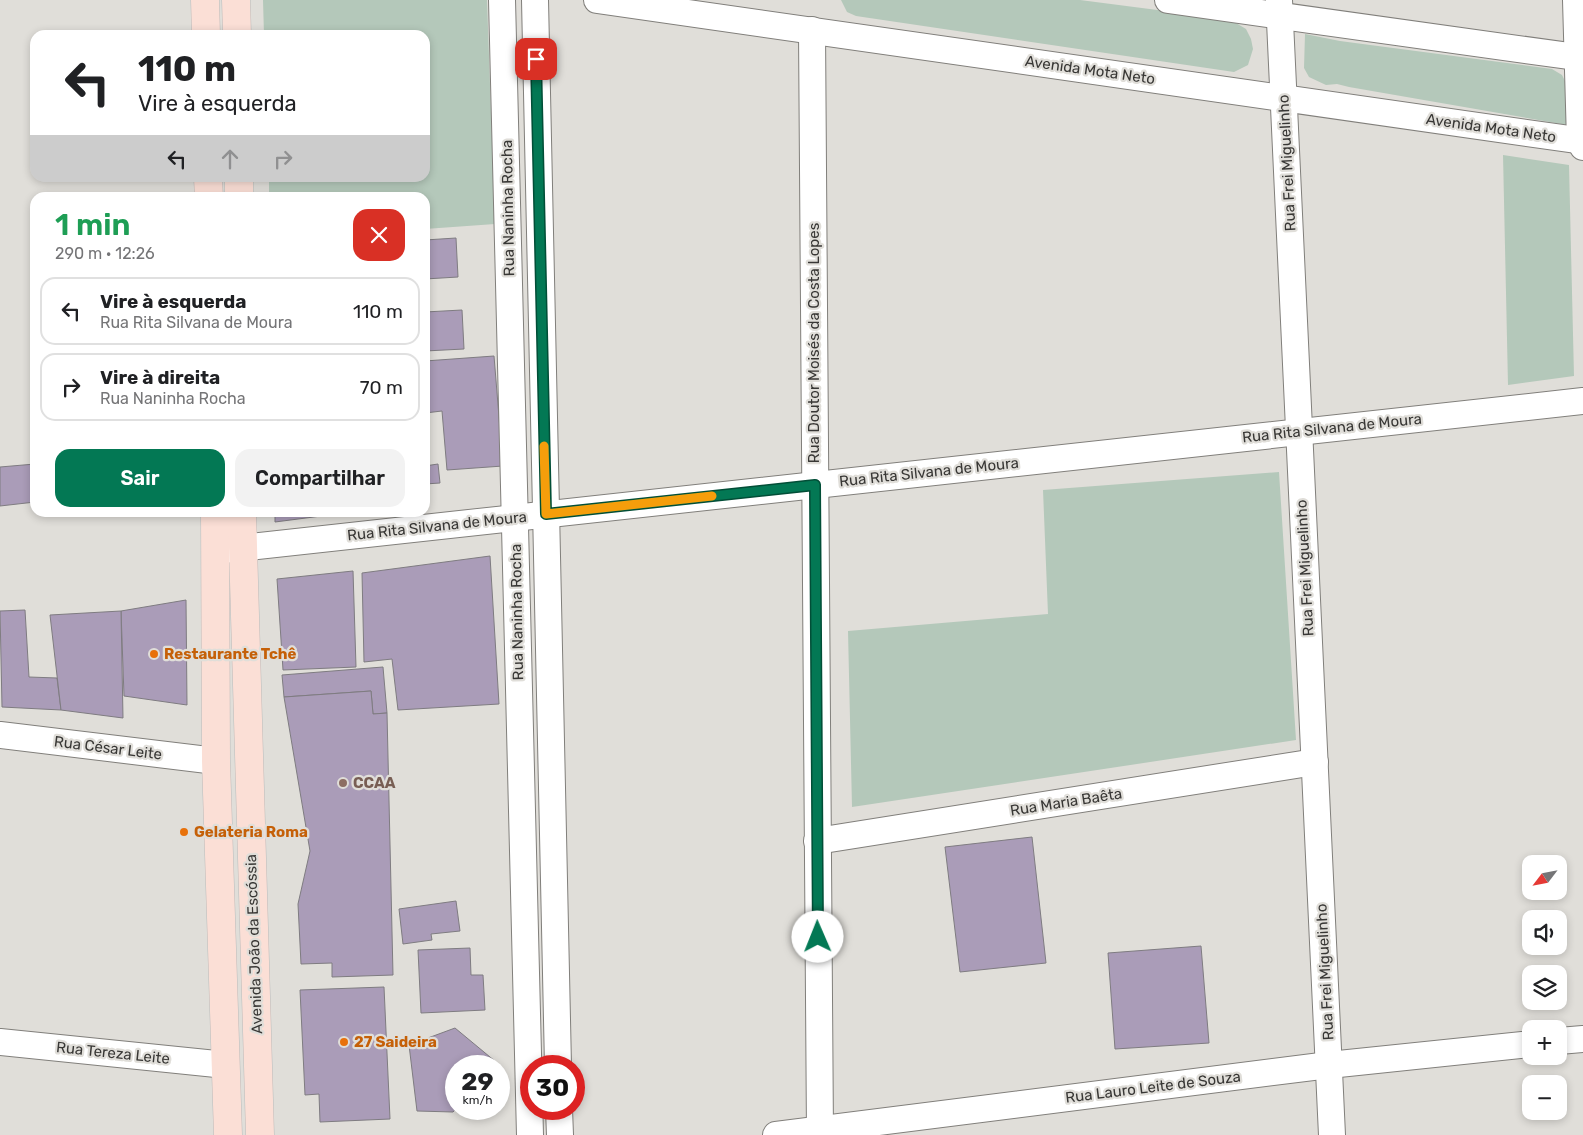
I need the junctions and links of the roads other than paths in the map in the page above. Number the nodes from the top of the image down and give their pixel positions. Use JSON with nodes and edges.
{"nodes":[{"id":1,"x":205,"y":0,"type":"edge"},
{"id":2,"x":236,"y":0,"type":"edge"},
{"id":3,"x":502,"y":0,"type":"edge"},
{"id":4,"x":535,"y":0,"type":"edge"},
{"id":5,"x":598,"y":0,"type":"edge"},
{"id":6,"x":1168,"y":0,"type":"edge"},
{"id":7,"x":1576,"y":0,"type":"edge"},
{"id":8,"x":1280,"y":8,"type":"edge"},
{"id":9,"x":206,"y":30,"type":"edge"},
{"id":10,"x":237,"y":30,"type":"edge"},
{"id":11,"x":812,"y":30,"type":"junction"},
{"id":12,"x":1580,"y":58,"type":"edge"},
{"id":13,"x":1284,"y":98,"type":"junction"},
{"id":14,"x":1582,"y":143,"type":"edge"},
{"id":15,"x":1583,"y":401,"type":"edge"},
{"id":16,"x":1299,"y":432,"type":"junction"},
{"id":17,"x":815,"y":485,"type":"junction"},
{"id":18,"x":546,"y":514,"type":"junction"},
{"id":19,"x":215,"y":517,"type":"edge"},
{"id":20,"x":242,"y":517,"type":"edge"},
{"id":21,"x":515,"y":518,"type":"junction"},
{"id":22,"x":242,"y":548,"type":"junction"},
{"id":23,"x":215,"y":551,"type":"junction"},
{"id":24,"x":0,"y":735,"type":"edge"},
{"id":25,"x":216,"y":761,"type":"junction"},
{"id":26,"x":1314,"y":762,"type":"junction"},
{"id":27,"x":817,"y":841,"type":"junction"},
{"id":28,"x":1583,"y":1039,"type":"edge"},
{"id":29,"x":1567,"y":1040,"type":"edge"},
{"id":30,"x":0,"y":1042,"type":"edge"},
{"id":31,"x":1522,"y":1045,"type":"edge"},
{"id":32,"x":558,"y":1055,"type":"edge"},
{"id":33,"x":226,"y":1065,"type":"junction"},
{"id":34,"x":1329,"y":1065,"type":"junction"},
{"id":35,"x":559,"y":1120,"type":"edge"},
{"id":36,"x":820,"y":1132,"type":"edge"},
{"id":37,"x":228,"y":1135,"type":"edge"},
{"id":38,"x":260,"y":1135,"type":"edge"},
{"id":39,"x":530,"y":1135,"type":"edge"},
{"id":40,"x":560,"y":1135,"type":"edge"},
{"id":41,"x":776,"y":1135,"type":"edge"},
{"id":42,"x":1332,"y":1135,"type":"edge"}],
"edges":[{"from":1,"to":9,"type":"main road"},
{"from":2,"to":10,"type":"main road"},
{"from":3,"to":21,"type":"street","name":"Rua Naninha Rocha"},
{"from":4,"to":18,"type":"street","name":"Rua Naninha Rocha"},
{"from":5,"to":11,"type":"street","name":"Avenida Mota Neto"},
{"from":6,"to":8,"type":"street"},
{"from":7,"to":12,"type":"street"},
{"from":8,"to":12,"type":"street"},
{"from":8,"to":13,"type":"street","name":"Rua Frei Miguelinho"},
{"from":11,"to":13,"type":"street","name":"Avenida Mota Neto"},
{"from":11,"to":17,"type":"street","name":"Rua Doutor Moisés da Costa Lopes"},
{"from":12,"to":14,"type":"street"},
{"from":13,"to":14,"type":"street","name":"Avenida Mota Neto"},
{"from":13,"to":16,"type":"street","name":"Rua Frei Miguelinho"},
{"from":15,"to":16,"type":"street","name":"Rua Rita Silvana de Moura"},
{"from":16,"to":17,"type":"street","name":"Rua Rita Silvana de Moura"},
{"from":16,"to":26,"type":"street","name":"Rua Frei Miguelinho"},
{"from":17,"to":18,"type":"street","name":"Rua Rita Silvana de Moura"},
{"from":17,"to":27,"type":"street","name":"Rua Doutor Moisés da Costa Lopes"},
{"from":18,"to":21,"type":"street","name":"Rua Rita Silvana de Moura"},
{"from":18,"to":32,"type":"street","name":"Rua Naninha Rocha"},
{"from":19,"to":23,"type":"main road"},
{"from":20,"to":22,"type":"main road","name":"Avenida João da Escóssia"},
{"from":21,"to":22,"type":"street","name":"Rua Rita Silvana de Moura"},
{"from":21,"to":39,"type":"street","name":"Rua Naninha Rocha"},
{"from":22,"to":23,"type":"street","name":"Rua Rita Silvana de Moura"},
{"from":22,"to":38,"type":"main road","name":"Avenida João da Escóssia"},
{"from":23,"to":25,"type":"main road"},
{"from":24,"to":25,"type":"street","name":"Rua César Leite"},
{"from":25,"to":33,"type":"main road"},
{"from":26,"to":27,"type":"street","name":"Rua Maria Baêta"},
{"from":26,"to":34,"type":"street","name":"Rua Frei Miguelinho"},
{"from":27,"to":36,"type":"street","name":"Rua Doutor Moisés da Costa Lopes"},
{"from":28,"to":29,"type":"street"},
{"from":30,"to":33,"type":"street","name":"Rua Tereza Leite"},
{"from":31,"to":34,"type":"street","name":"Rua Lauro Leite de Souza"},
{"from":33,"to":37,"type":"main road"},
{"from":34,"to":36,"type":"street","name":"Rua Lauro Leite de Souza"},
{"from":34,"to":42,"type":"street","name":"Rua Frei Miguelinho"},
{"from":35,"to":40,"type":"street"},
{"from":36,"to":41,"type":"street","name":"Rua Lauro Leite de Souza"}]}
